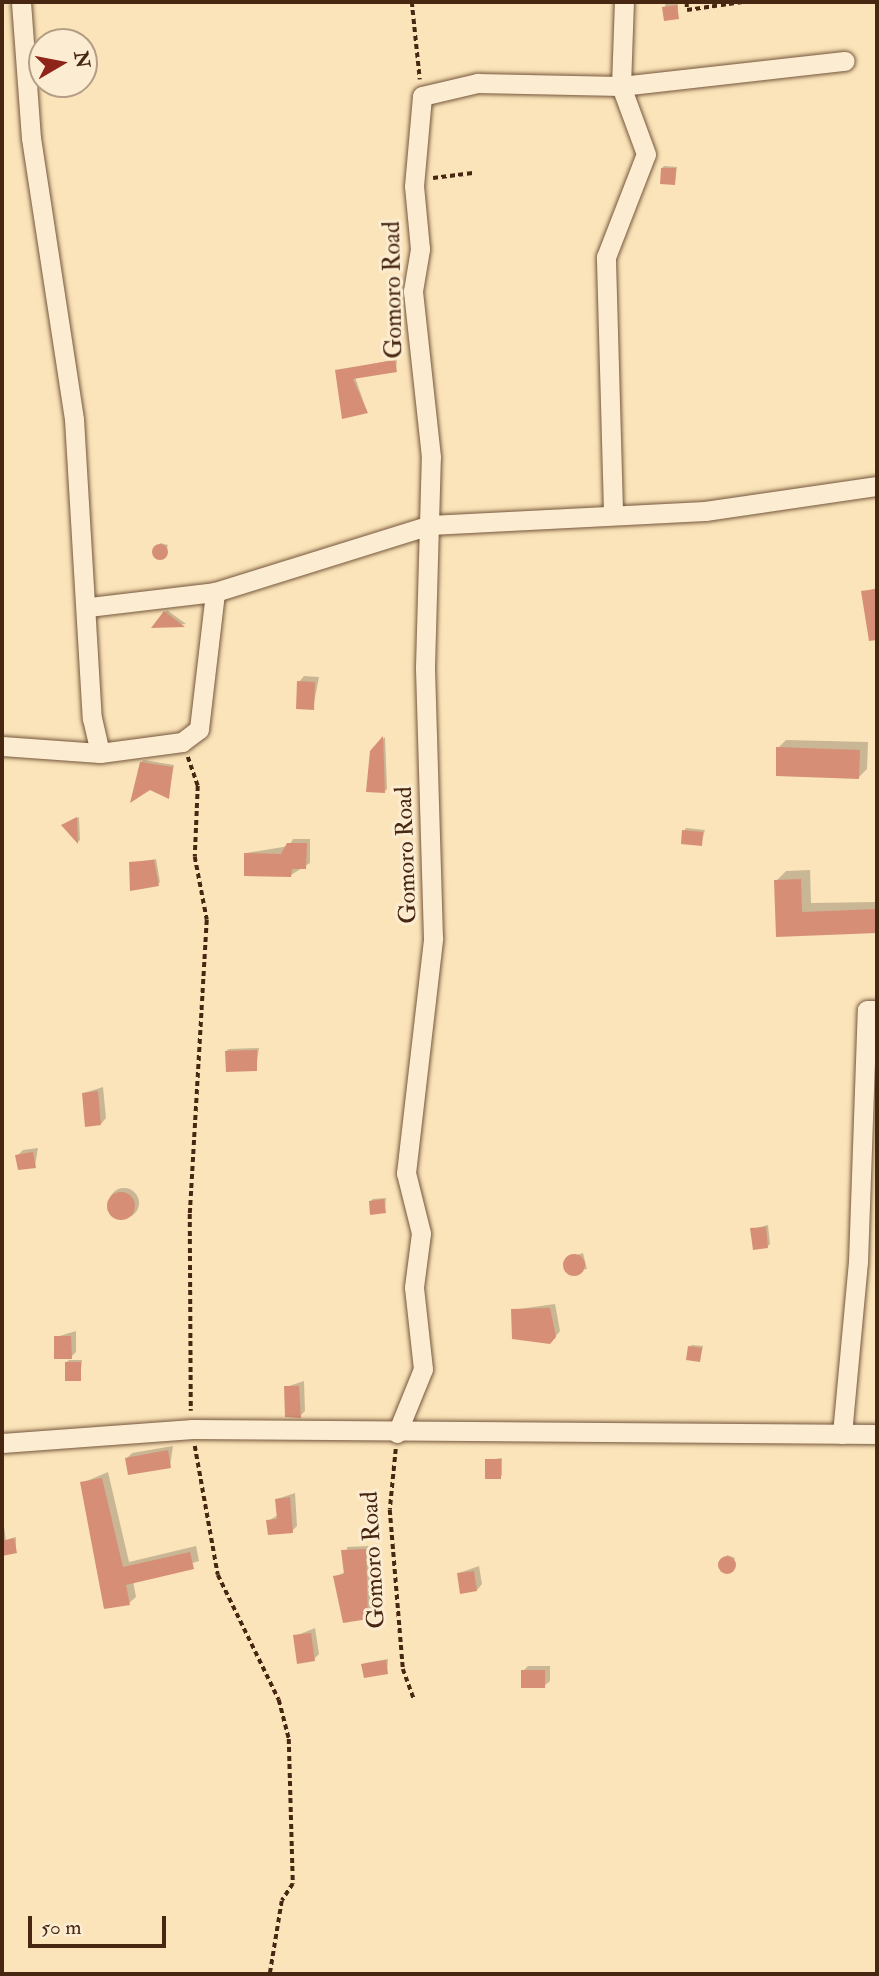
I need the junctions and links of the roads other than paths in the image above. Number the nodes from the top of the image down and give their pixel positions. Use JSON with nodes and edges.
{"nodes":[{"id":1,"x":21,"y":2,"type":"edge"},
{"id":2,"x":624,"y":2,"type":"edge"},
{"id":3,"x":845,"y":61,"type":"dead end"},
{"id":4,"x":621,"y":86,"type":"junction"},
{"id":5,"x":877,"y":486,"type":"edge"},
{"id":6,"x":613,"y":511,"type":"junction"},
{"id":7,"x":430,"y":524,"type":"junction"},
{"id":8,"x":215,"y":592,"type":"junction"},
{"id":9,"x":89,"y":607,"type":"junction"},
{"id":10,"x":2,"y":746,"type":"edge"},
{"id":11,"x":100,"y":752,"type":"junction"},
{"id":12,"x":877,"y":1010,"type":"edge"},
{"id":13,"x":397,"y":1433,"type":"junction"},
{"id":14,"x":842,"y":1434,"type":"junction"},
{"id":15,"x":877,"y":1434,"type":"edge"},
{"id":16,"x":2,"y":1443,"type":"edge"}],
"edges":[{"from":1,"to":9,"type":"street"},
{"from":2,"to":4,"type":"street"},
{"from":3,"to":4,"type":"street"},
{"from":4,"to":6,"type":"street"},
{"from":4,"to":7,"type":"street","name":"Gomoro Road"},
{"from":5,"to":6,"type":"street"},
{"from":6,"to":7,"type":"street"},
{"from":7,"to":8,"type":"street"},
{"from":7,"to":13,"type":"street","name":"Gomoro Road"},
{"from":8,"to":9,"type":"street"},
{"from":8,"to":11,"type":"street"},
{"from":9,"to":11,"type":"street"},
{"from":10,"to":11,"type":"street"},
{"from":12,"to":14,"type":"street"},
{"from":13,"to":14,"type":"street"},
{"from":13,"to":16,"type":"street"},
{"from":14,"to":15,"type":"street"}]}
